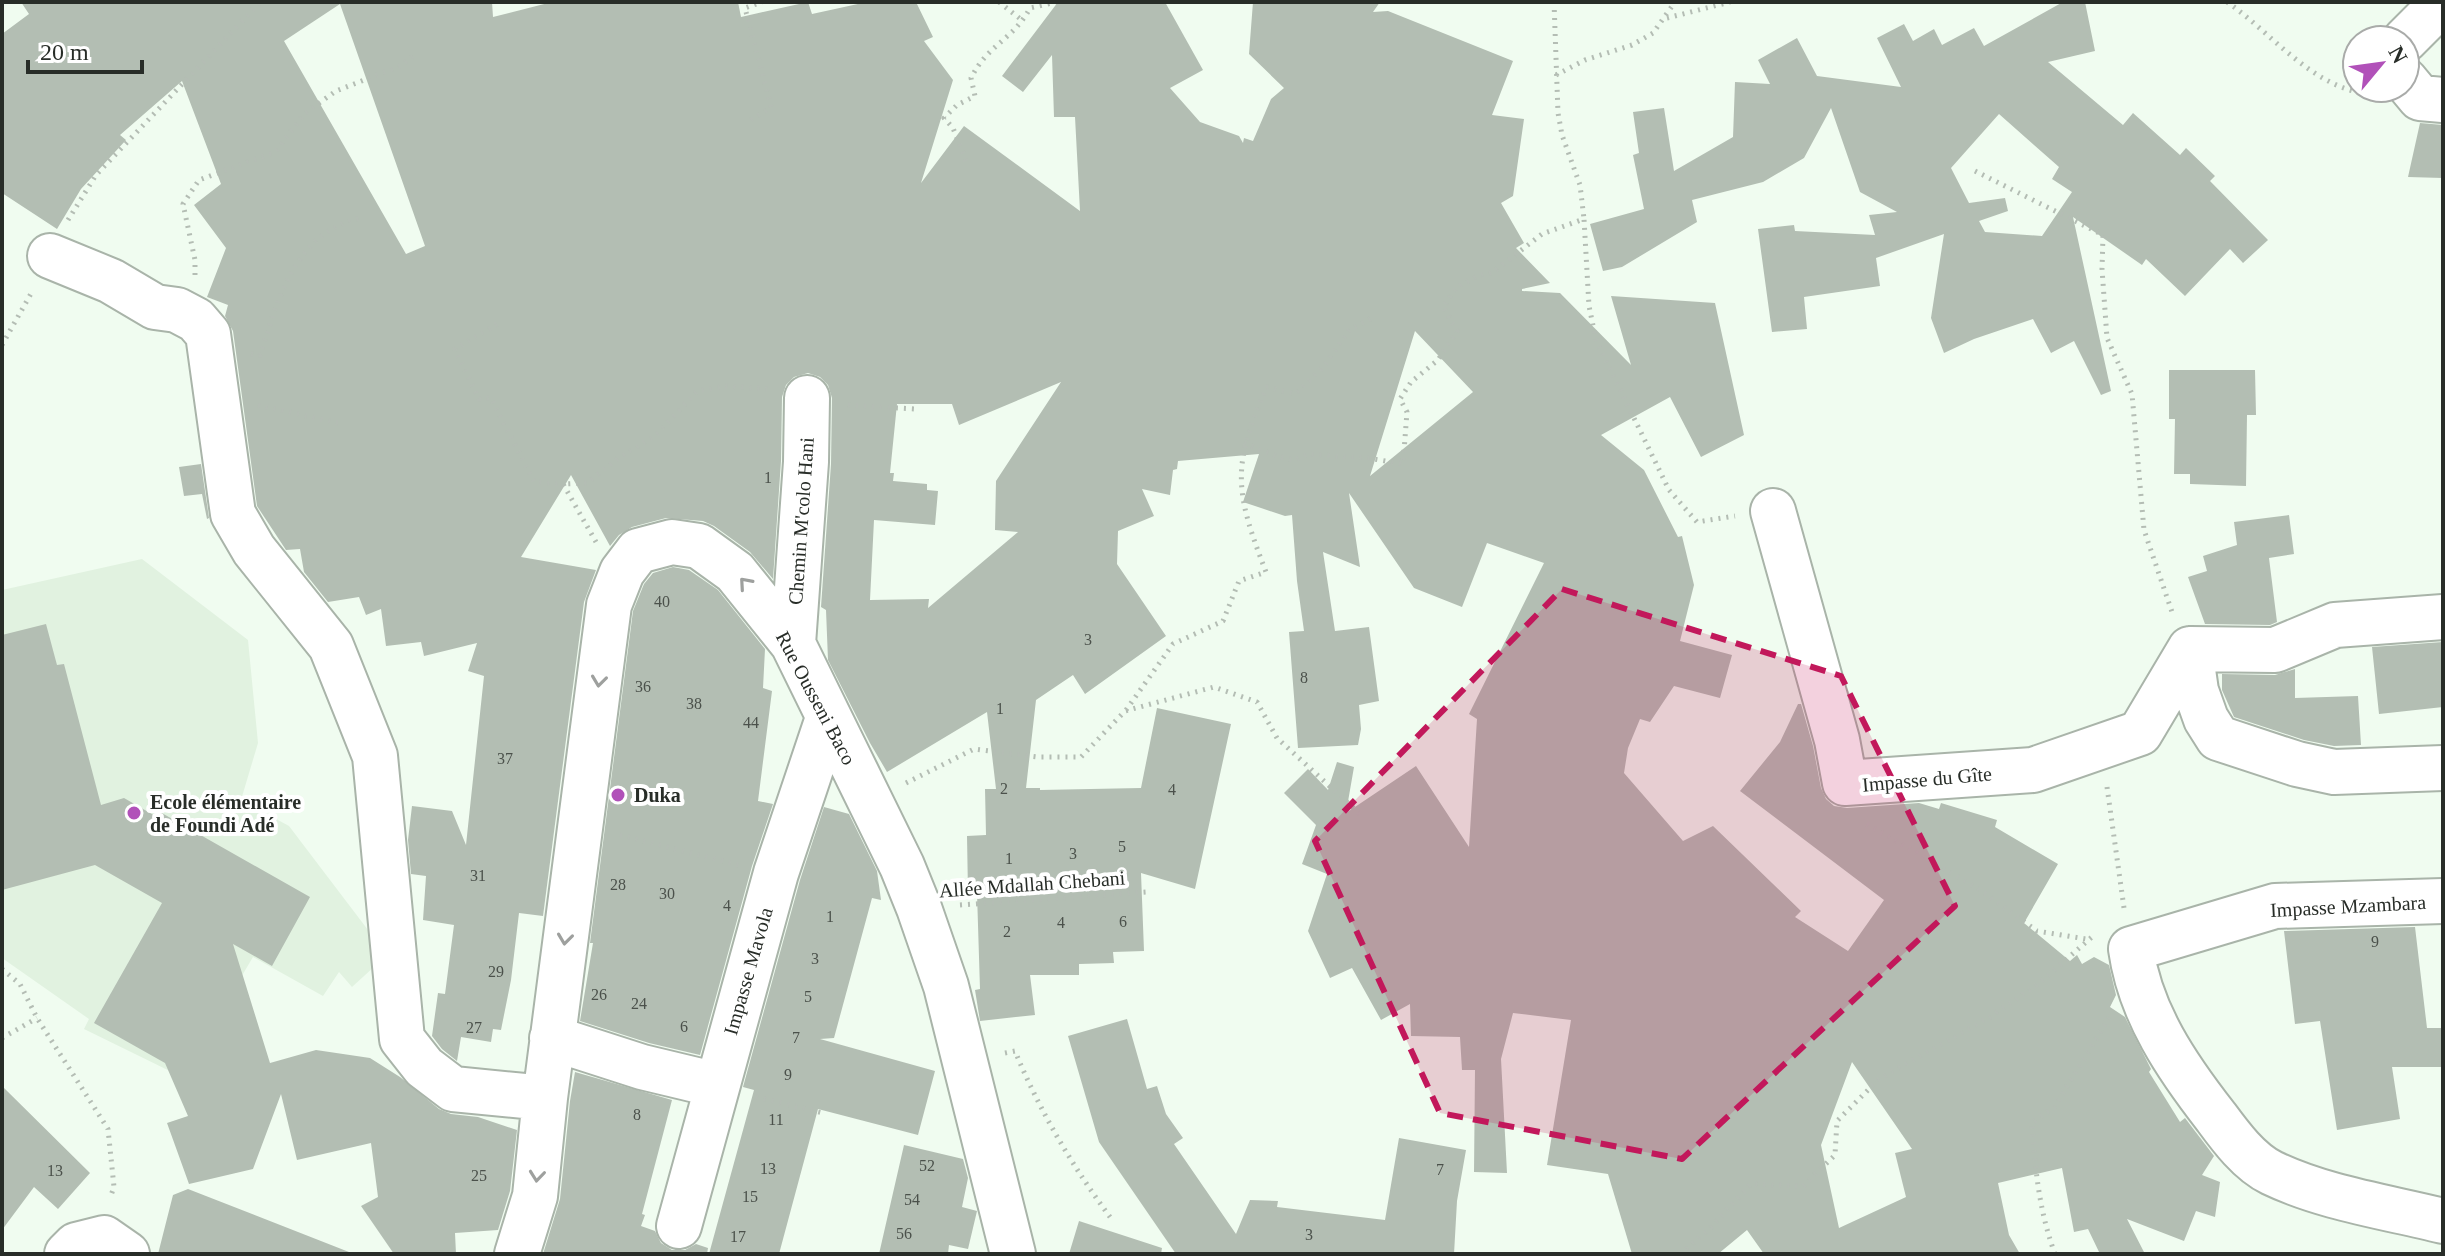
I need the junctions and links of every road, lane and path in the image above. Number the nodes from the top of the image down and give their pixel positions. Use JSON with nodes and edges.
{"nodes":[{"id":1,"x":260,"y":2,"type":"edge"},
{"id":2,"x":762,"y":2,"type":"edge"},
{"id":3,"x":999,"y":2,"type":"edge"},
{"id":4,"x":1057,"y":2,"type":"edge"},
{"id":5,"x":1554,"y":2,"type":"edge"},
{"id":6,"x":1675,"y":2,"type":"edge"},
{"id":7,"x":1730,"y":2,"type":"edge"},
{"id":8,"x":2227,"y":2,"type":"edge"},
{"id":9,"x":2443,"y":5,"type":"edge"},
{"id":10,"x":1666,"y":18,"type":"junction"},
{"id":11,"x":1023,"y":21,"type":"junction"},
{"id":12,"x":2421,"y":24,"type":"edge"},
{"id":13,"x":416,"y":54,"type":"dead end"},
{"id":14,"x":1556,"y":75,"type":"junction"},
{"id":15,"x":2423,"y":93,"type":"edge"},
{"id":16,"x":751,"y":120,"type":"dead end"},
{"id":17,"x":966,"y":161,"type":"dead end"},
{"id":18,"x":1975,"y":171,"type":"dead end"},
{"id":19,"x":364,"y":217,"type":"dead end"},
{"id":20,"x":1584,"y":219,"type":"junction"},
{"id":21,"x":50,"y":256,"type":"junction"},
{"id":22,"x":1374,"y":317,"type":"dead end"},
{"id":23,"x":497,"y":324,"type":"dead end"},
{"id":24,"x":203,"y":335,"type":"junction"},
{"id":25,"x":2,"y":345,"type":"edge"},
{"id":26,"x":807,"y":398,"type":"junction"},
{"id":27,"x":915,"y":409,"type":"dead end"},
{"id":28,"x":218,"y":411,"type":"junction"},
{"id":29,"x":338,"y":423,"type":"dead end"},
{"id":30,"x":1244,"y":443,"type":"junction"},
{"id":31,"x":563,"y":484,"type":"junction"},
{"id":32,"x":1773,"y":511,"type":"joint"},
{"id":33,"x":622,"y":572,"type":"junction"},
{"id":34,"x":2443,"y":617,"type":"edge"},
{"id":35,"x":793,"y":644,"type":"junction"},
{"id":36,"x":2190,"y":649,"type":"junction"},
{"id":37,"x":1125,"y":711,"type":"junction"},
{"id":38,"x":828,"y":718,"type":"junction"},
{"id":39,"x":2101,"y":747,"type":"junction"},
{"id":40,"x":2443,"y":768,"type":"edge"},
{"id":41,"x":1850,"y":785,"type":"junction"},
{"id":42,"x":871,"y":804,"type":"junction"},
{"id":43,"x":1360,"y":814,"type":"dead end"},
{"id":44,"x":580,"y":826,"type":"junction"},
{"id":45,"x":776,"y":873,"type":"junction"},
{"id":46,"x":1146,"y":892,"type":"dead end"},
{"id":47,"x":2443,"y":901,"type":"edge"},
{"id":48,"x":919,"y":908,"type":"junction"},
{"id":49,"x":2087,"y":939,"type":"junction"},
{"id":50,"x":2131,"y":949,"type":"junction"},
{"id":51,"x":2,"y":969,"type":"edge"},
{"id":52,"x":2141,"y":992,"type":"junction"},
{"id":53,"x":37,"y":1018,"type":"junction"},
{"id":54,"x":2,"y":1038,"type":"edge"},
{"id":55,"x":552,"y":1038,"type":"junction"},
{"id":56,"x":1026,"y":1079,"type":"dead end"},
{"id":57,"x":716,"y":1086,"type":"junction"},
{"id":58,"x":545,"y":1098,"type":"junction"},
{"id":59,"x":823,"y":1113,"type":"dead end"},
{"id":60,"x":1113,"y":1221,"type":"dead end"},
{"id":61,"x":2443,"y":1221,"type":"edge"},
{"id":62,"x":679,"y":1226,"type":"dead end"},
{"id":63,"x":96,"y":1249,"type":"edge"},
{"id":64,"x":517,"y":1254,"type":"edge"},
{"id":65,"x":1013,"y":1254,"type":"edge"},
{"id":66,"x":1680,"y":1254,"type":"edge"},
{"id":67,"x":2055,"y":1254,"type":"edge"}],
"edges":[{"from":1,"to":21,"type":"path"},
{"from":2,"to":16,"type":"path"},
{"from":3,"to":11,"type":"path"},
{"from":4,"to":11,"type":"path"},
{"from":5,"to":14,"type":"path"},
{"from":6,"to":10,"type":"path"},
{"from":7,"to":10,"type":"path"},
{"from":8,"to":15,"type":"path"},
{"from":9,"to":12,"type":"street"},
{"from":10,"to":14,"type":"path"},
{"from":11,"to":17,"type":"path"},
{"from":13,"to":24,"type":"path"},
{"from":14,"to":20,"type":"path"},
{"from":18,"to":36,"type":"path"},
{"from":19,"to":24,"type":"path"},
{"from":20,"to":30,"type":"path"},
{"from":20,"to":32,"type":"path"},
{"from":21,"to":24,"type":"street"},
{"from":21,"to":25,"type":"path"},
{"from":22,"to":30,"type":"path"},
{"from":23,"to":31,"type":"path"},
{"from":24,"to":28,"type":"street"},
{"from":26,"to":27,"type":"path"},
{"from":26,"to":31,"type":"path"},
{"from":26,"to":35,"type":"street","name":"Chemin M'colo Hani"},
{"from":28,"to":29,"type":"path"},
{"from":28,"to":58,"type":"street"},
{"from":30,"to":37,"type":"path"},
{"from":31,"to":33,"type":"path"},
{"from":32,"to":41,"type":"street","name":"Impasse du Gîte"},
{"from":35,"to":33,"type":"street","name":"Rue Ousseni Baco","one_way":true},
{"from":33,"to":44,"type":"street","one_way":true},
{"from":34,"to":36,"type":"street"},
{"from":35,"to":38,"type":"street","name":"Rue Ousseni Baco"},
{"from":36,"to":39,"type":"street","name":"Impasse du Gîte"},
{"from":36,"to":40,"type":"street"},
{"from":37,"to":42,"type":"path"},
{"from":37,"to":43,"type":"path"},
{"from":38,"to":42,"type":"street","name":"Rue Ousseni Baco"},
{"from":38,"to":45,"type":"street","name":"Impasse Mavola"},
{"from":39,"to":41,"type":"street","name":"Impasse du Gîte"},
{"from":39,"to":50,"type":"path"},
{"from":41,"to":49,"type":"path"},
{"from":42,"to":48,"type":"street","name":"Rue Ousseni Baco"},
{"from":44,"to":45,"type":"path"},
{"from":44,"to":55,"type":"street","one_way":true},
{"from":45,"to":57,"type":"street","name":"Impasse Mavola"},
{"from":46,"to":48,"type":"path","name":"Allée Mdallah Chebani"},
{"from":47,"to":50,"type":"street","name":"Impasse Mzambara"},
{"from":48,"to":65,"type":"street","name":"Rue Ousseni Baco"},
{"from":49,"to":50,"type":"path"},
{"from":49,"to":66,"type":"path"},
{"from":50,"to":52,"type":"street"},
{"from":51,"to":53,"type":"path"},
{"from":52,"to":61,"type":"street"},
{"from":52,"to":67,"type":"path"},
{"from":53,"to":54,"type":"path"},
{"from":53,"to":63,"type":"path"},
{"from":55,"to":57,"type":"street"},
{"from":55,"to":58,"type":"street"},
{"from":56,"to":60,"type":"path"},
{"from":57,"to":59,"type":"path"},
{"from":57,"to":62,"type":"street","name":"Impasse Mavola"},
{"from":58,"to":64,"type":"street","one_way":true}]}
